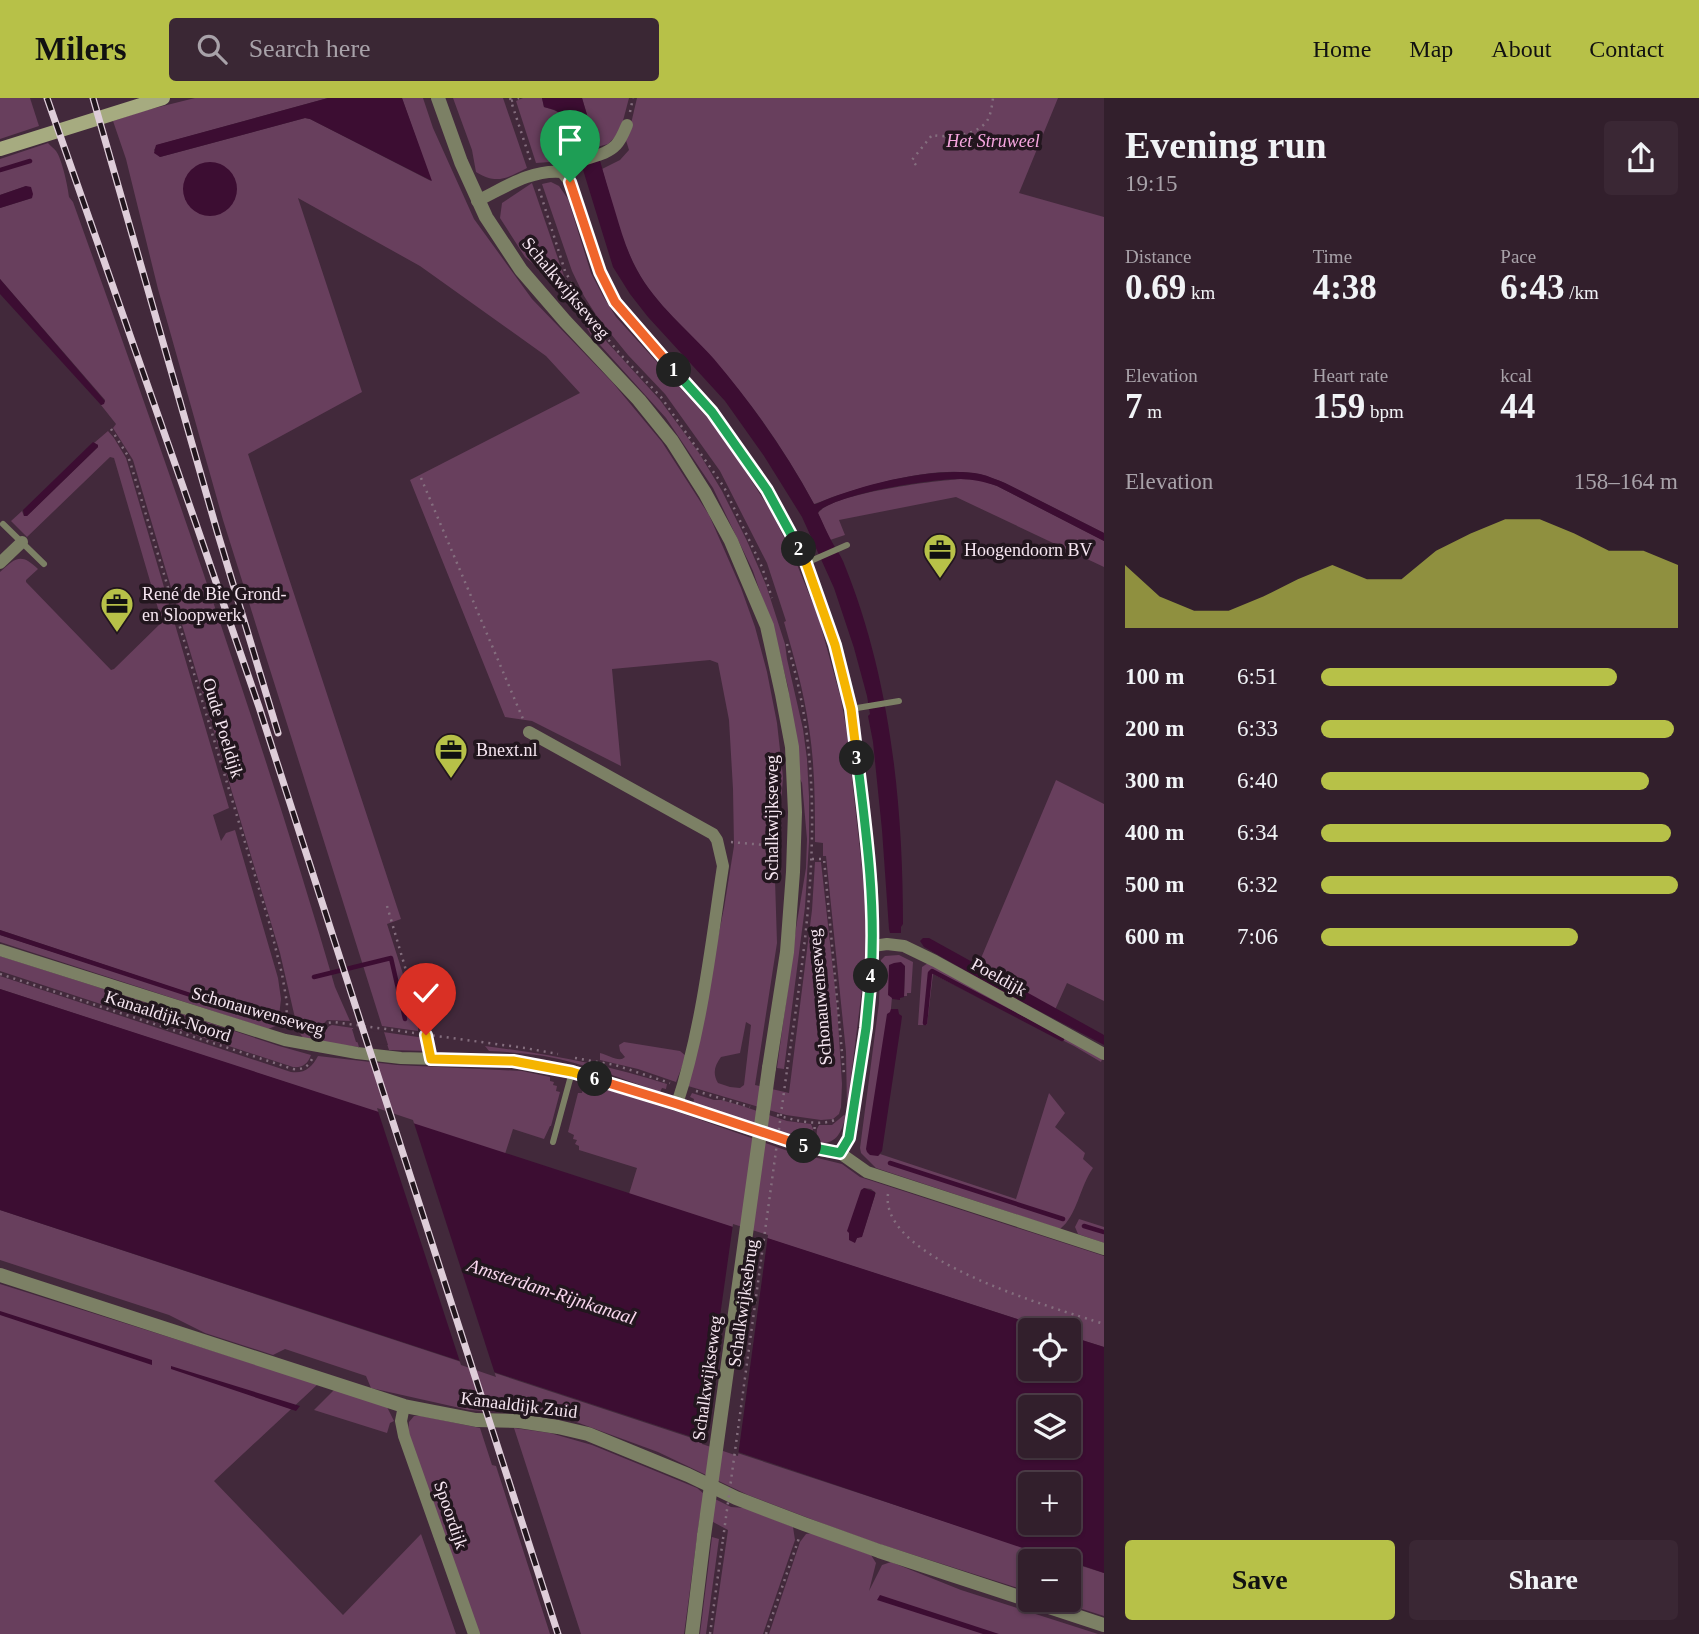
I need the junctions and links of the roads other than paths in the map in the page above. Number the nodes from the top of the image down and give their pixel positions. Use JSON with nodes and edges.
{"nodes":[{"id":1,"x":163,"y":98,"type":"edge"},
{"id":2,"x":438,"y":98,"type":"edge"},
{"id":3,"x":627,"y":125,"type":"dead end"},
{"id":4,"x":0,"y":149,"type":"edge"},
{"id":5,"x":562,"y":172,"type":"junction"},
{"id":6,"x":477,"y":201,"type":"junction"},
{"id":7,"x":3,"y":524,"type":"dead end"},
{"id":8,"x":22,"y":542,"type":"junction"},
{"id":9,"x":848,"y":545,"type":"dead end"},
{"id":10,"x":813,"y":560,"type":"junction"},
{"id":11,"x":0,"y":563,"type":"edge"},
{"id":12,"x":44,"y":564,"type":"dead end"},
{"id":13,"x":899,"y":701,"type":"dead end"},
{"id":14,"x":857,"y":708,"type":"junction"},
{"id":15,"x":529,"y":732,"type":"road end"},
{"id":16,"x":873,"y":946,"type":"junction"},
{"id":17,"x":0,"y":950,"type":"edge"},
{"id":18,"x":1104,"y":1054,"type":"edge"},
{"id":19,"x":572,"y":1072,"type":"junction"},
{"id":20,"x":677,"y":1104,"type":"junction"},
{"id":21,"x":553,"y":1142,"type":"dead end"},
{"id":22,"x":840,"y":1153,"type":"junction"},
{"id":23,"x":1104,"y":1250,"type":"edge"},
{"id":24,"x":0,"y":1275,"type":"edge"},
{"id":25,"x":404,"y":1406,"type":"junction"},
{"id":26,"x":1104,"y":1625,"type":"edge"},
{"id":27,"x":474,"y":1634,"type":"edge"},
{"id":28,"x":692,"y":1634,"type":"edge"}],
"edges":[{"from":1,"to":4,"type":"main road"},
{"from":2,"to":6,"type":"street","name":"Schalkwijkseweg"},
{"from":3,"to":5,"type":"street"},
{"from":5,"to":6,"type":"street"},
{"from":5,"to":10,"type":"street","name":"Schonauwenseweg"},
{"from":6,"to":28,"type":"street","name":"Schalkwijkseweg","bridge":true},
{"from":7,"to":8,"type":"lane"},
{"from":8,"to":11,"type":"street"},
{"from":8,"to":12,"type":"lane"},
{"from":9,"to":10,"type":"lane"},
{"from":10,"to":14,"type":"street","name":"Schonauwenseweg"},
{"from":13,"to":14,"type":"lane"},
{"from":14,"to":16,"type":"street","name":"Schonauwenseweg"},
{"from":15,"to":20,"type":"street"},
{"from":16,"to":18,"type":"street","name":"Poeldijk"},
{"from":16,"to":22,"type":"street","name":"Schonauwenseweg"},
{"from":17,"to":19,"type":"street","name":"Schonauwenseweg"},
{"from":19,"to":20,"type":"street","name":"Schonauwenseweg"},
{"from":19,"to":21,"type":"lane"},
{"from":20,"to":22,"type":"street","name":"Schonauwenseweg"},
{"from":22,"to":23,"type":"street","name":"Schonauwenseweg"},
{"from":24,"to":25,"type":"street","name":"Kanaaldijk Zuid"},
{"from":25,"to":26,"type":"street","name":"Kanaaldijk Zuid"},
{"from":25,"to":27,"type":"street","name":"Spoordijk"}]}
